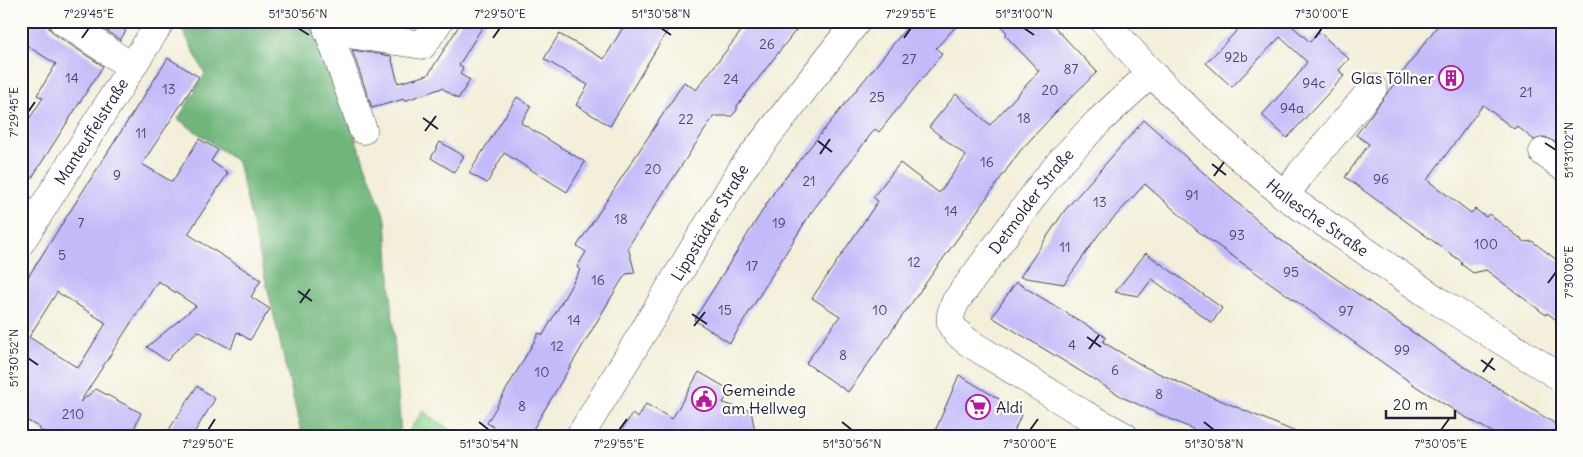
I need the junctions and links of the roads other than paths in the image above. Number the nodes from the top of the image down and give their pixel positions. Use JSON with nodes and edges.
{"nodes":[{"id":1,"x":62,"y":21,"type":"edge"},
{"id":2,"x":161,"y":21,"type":"edge"},
{"id":3,"x":438,"y":21,"type":"edge"},
{"id":4,"x":857,"y":21,"type":"edge"},
{"id":5,"x":1104,"y":21,"type":"edge"},
{"id":6,"x":327,"y":26,"type":"edge"},
{"id":7,"x":132,"y":67,"type":"junction"},
{"id":8,"x":1151,"y":73,"type":"junction"},
{"id":9,"x":1373,"y":88,"type":"dead end"},
{"id":10,"x":363,"y":130,"type":"dead end"},
{"id":11,"x":1285,"y":196,"type":"junction"},
{"id":12,"x":21,"y":242,"type":"edge"},
{"id":13,"x":1562,"y":378,"type":"edge"},
{"id":14,"x":580,"y":436,"type":"edge"},
{"id":15,"x":1124,"y":436,"type":"edge"}],
"edges":[{"from":1,"to":7,"type":"street"},
{"from":2,"to":7,"type":"street","name":"Manteuffelstraße"},
{"from":3,"to":6,"type":"street"},
{"from":4,"to":14,"type":"street","name":"Lippstädter Straße"},
{"from":5,"to":8,"type":"street","name":"Hallesche Straße"},
{"from":6,"to":10,"type":"street"},
{"from":7,"to":12,"type":"street","name":"Manteuffelstraße"},
{"from":8,"to":11,"type":"street","name":"Hallesche Straße"},
{"from":8,"to":15,"type":"street","name":"Detmolder Straße"},
{"from":9,"to":11,"type":"street"},
{"from":11,"to":13,"type":"street","name":"Hallesche Straße"}]}
